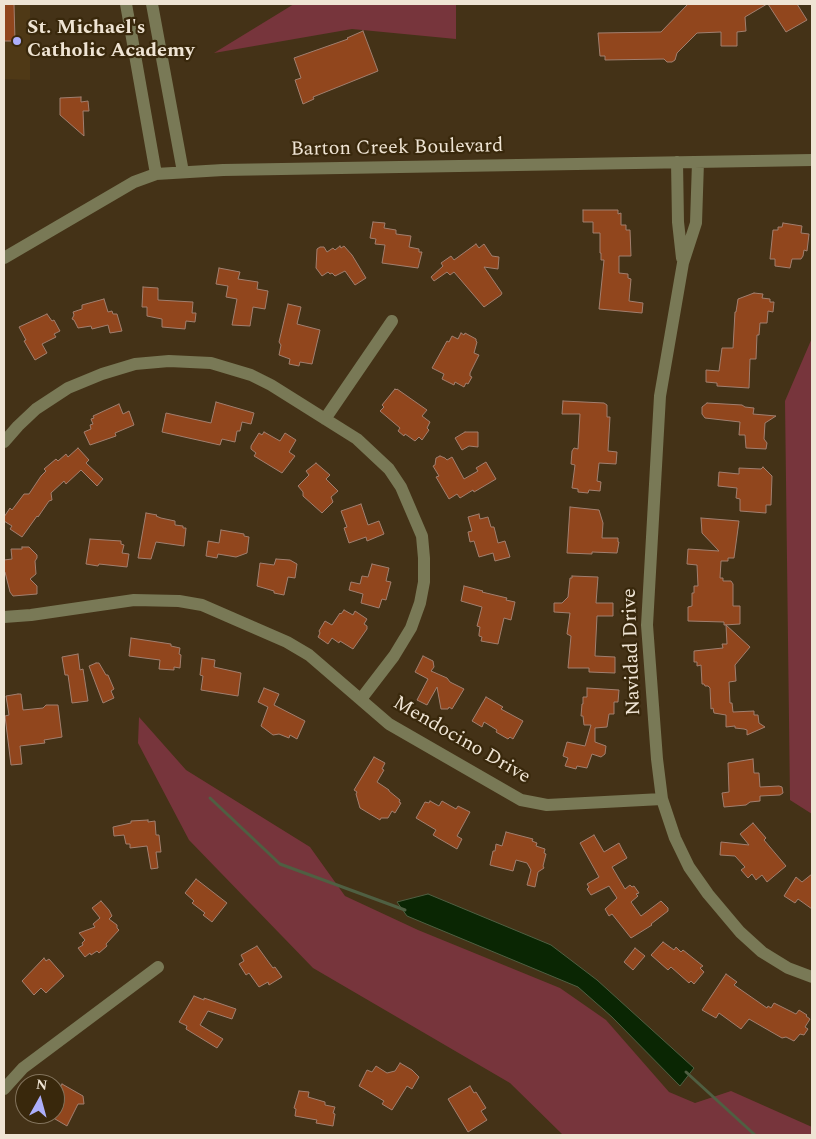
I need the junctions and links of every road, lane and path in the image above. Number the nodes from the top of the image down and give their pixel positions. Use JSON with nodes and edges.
{"nodes":[{"id":1,"x":126,"y":4,"type":"edge"},
{"id":2,"x":152,"y":4,"type":"edge"},
{"id":3,"x":812,"y":160,"type":"edge"},
{"id":4,"x":677,"y":162,"type":"junction"},
{"id":5,"x":698,"y":162,"type":"junction"},
{"id":6,"x":183,"y":172,"type":"junction"},
{"id":7,"x":156,"y":174,"type":"junction"},
{"id":8,"x":4,"y":258,"type":"edge"},
{"id":9,"x":683,"y":263,"type":"junction"},
{"id":10,"x":392,"y":321,"type":"dead end"},
{"id":11,"x":325,"y":419,"type":"junction"},
{"id":12,"x":4,"y":442,"type":"edge"},
{"id":13,"x":4,"y":617,"type":"edge"},
{"id":14,"x":361,"y":699,"type":"junction"},
{"id":15,"x":662,"y":800,"type":"junction"},
{"id":16,"x":158,"y":967,"type":"dead end"},
{"id":17,"x":812,"y":977,"type":"edge"},
{"id":18,"x":4,"y":1089,"type":"edge"}],
"edges":[{"from":1,"to":7,"type":"street"},
{"from":2,"to":6,"type":"street"},
{"from":3,"to":5,"type":"street","name":"Barton Creek Boulevard"},
{"from":4,"to":5,"type":"street","name":"Barton Creek Boulevard"},
{"from":4,"to":6,"type":"street","name":"Barton Creek Boulevard"},
{"from":4,"to":9,"type":"street","name":"Navidad Drive"},
{"from":5,"to":9,"type":"street","name":"Navidad Drive"},
{"from":6,"to":7,"type":"street","name":"Barton Creek Boulevard"},
{"from":7,"to":8,"type":"street","name":"Barton Creek Boulevard"},
{"from":9,"to":15,"type":"street","name":"Navidad Drive"},
{"from":10,"to":11,"type":"street"},
{"from":11,"to":12,"type":"street"},
{"from":11,"to":14,"type":"street"},
{"from":13,"to":14,"type":"street","name":"Mendocino Drive"},
{"from":14,"to":15,"type":"street","name":"Mendocino Drive"},
{"from":15,"to":17,"type":"street","name":"Navidad Drive"},
{"from":16,"to":18,"type":"street"}]}
